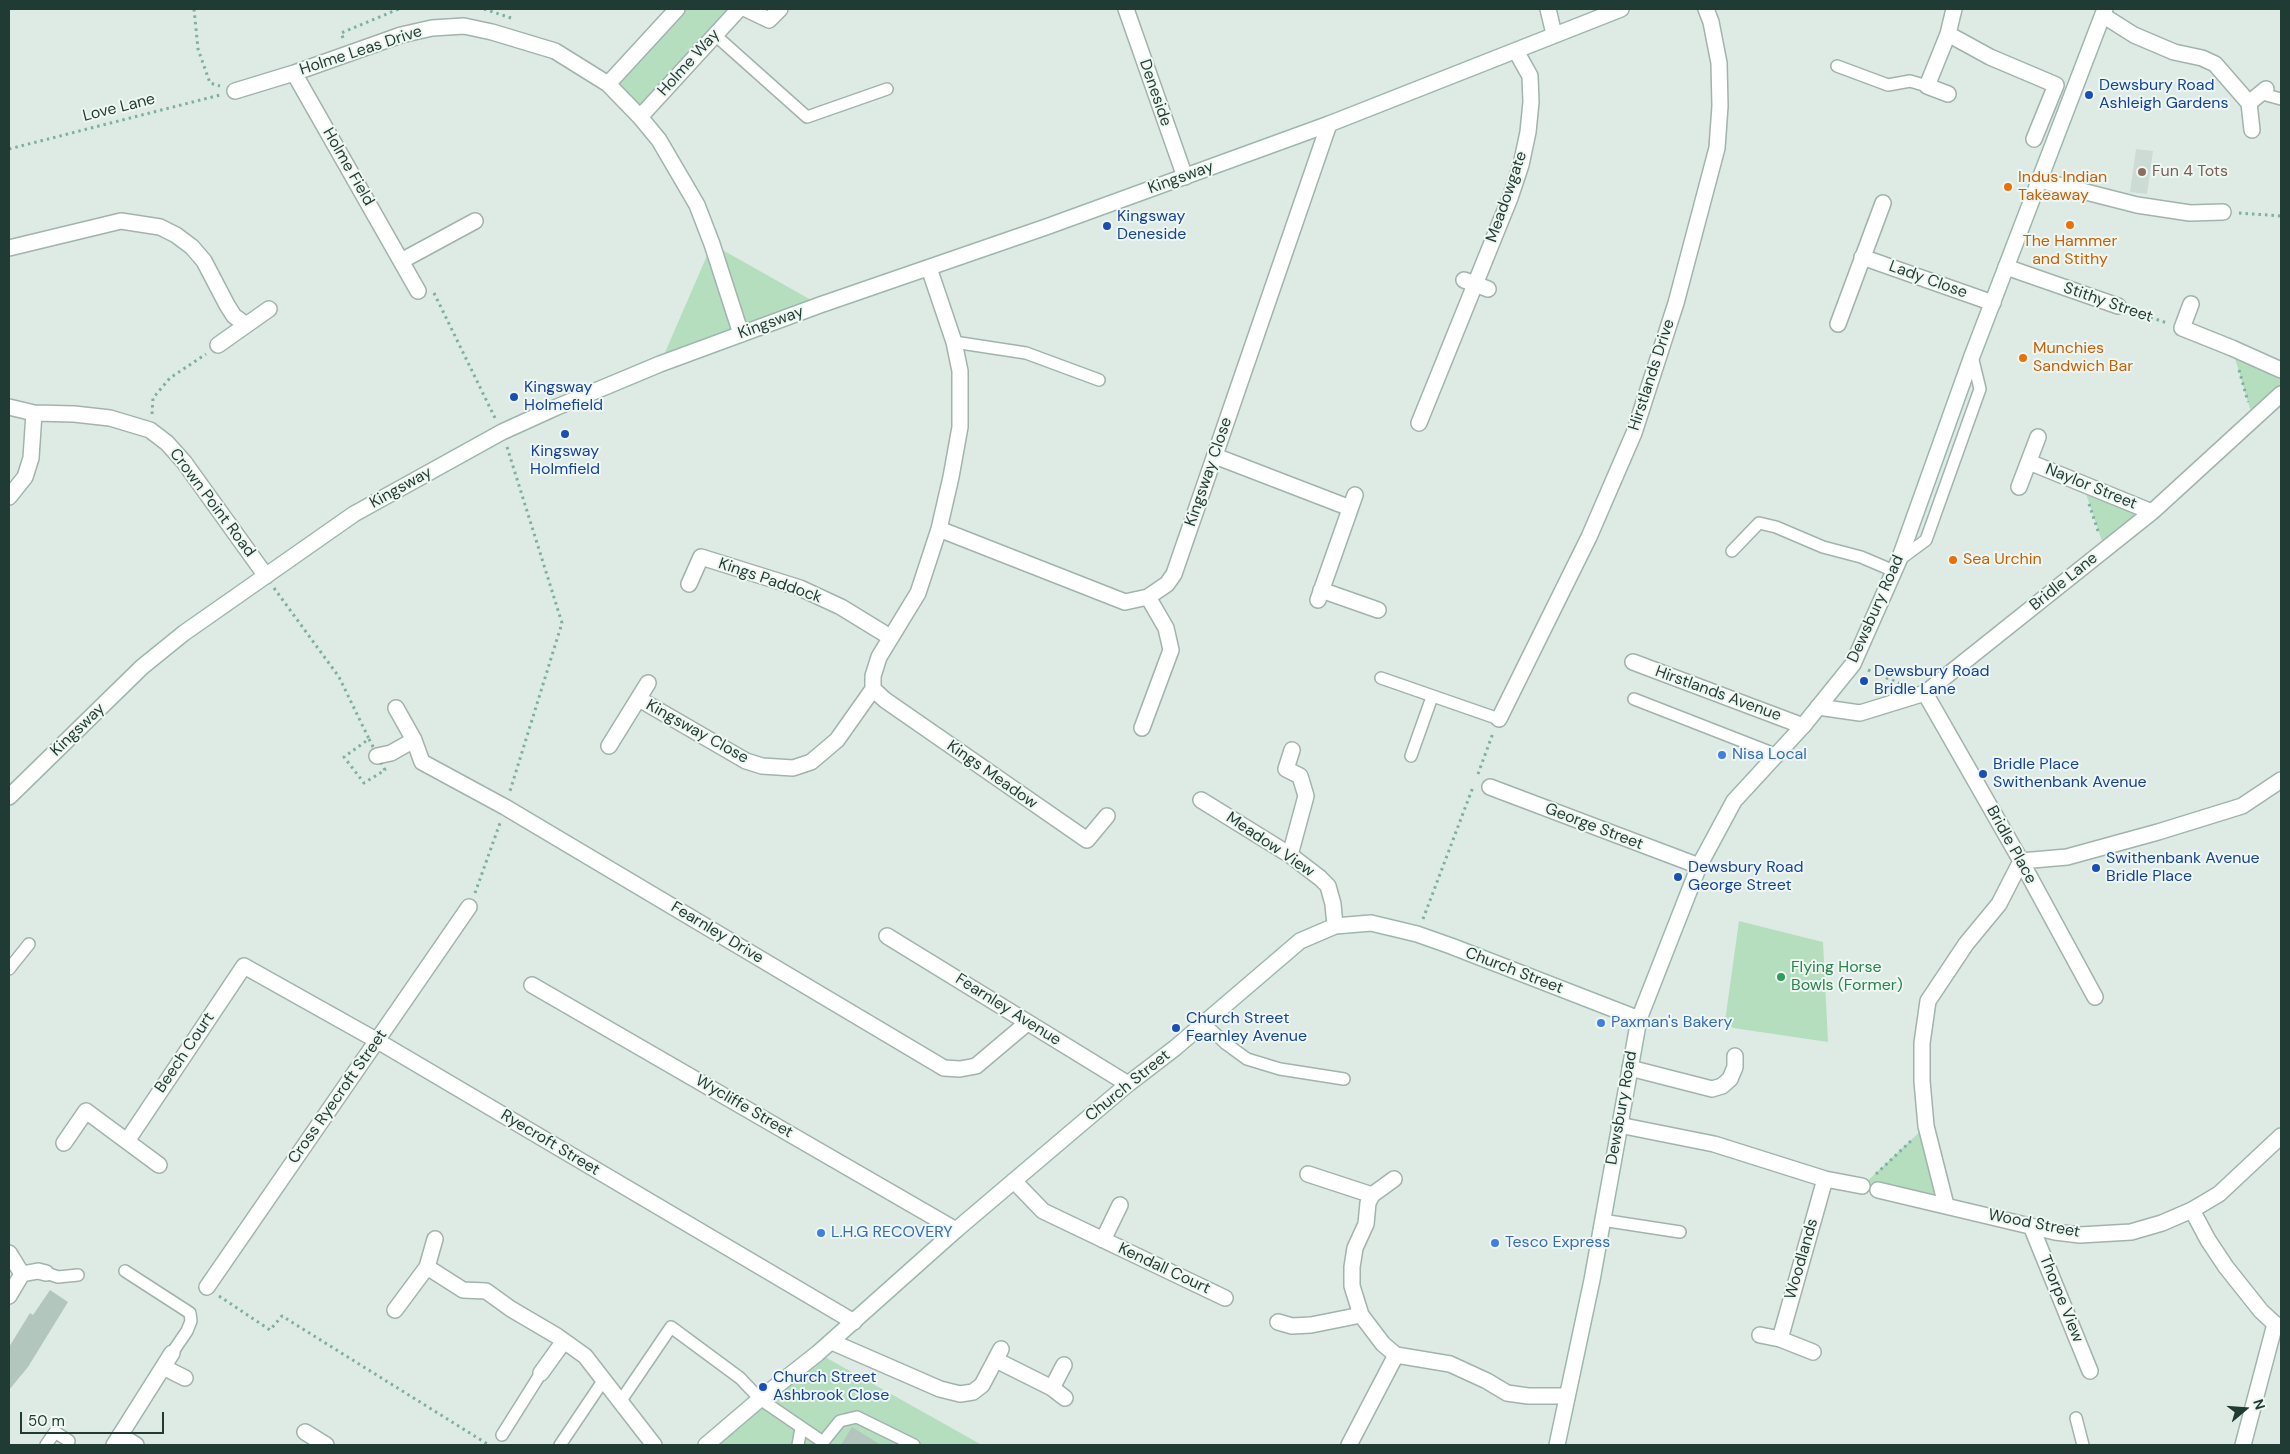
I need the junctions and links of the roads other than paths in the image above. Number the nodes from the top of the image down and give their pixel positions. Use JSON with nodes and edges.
{"nodes":[{"id":1,"x":677,"y":9,"type":"edge"},
{"id":2,"x":739,"y":9,"type":"edge"},
{"id":3,"x":746,"y":9,"type":"edge"},
{"id":4,"x":780,"y":9,"type":"edge"},
{"id":5,"x":1126,"y":9,"type":"edge"},
{"id":6,"x":1548,"y":9,"type":"edge"},
{"id":7,"x":1621,"y":9,"type":"edge"},
{"id":8,"x":1706,"y":9,"type":"edge"},
{"id":9,"x":1954,"y":9,"type":"edge"},
{"id":10,"x":2104,"y":12,"type":"edge"},
{"id":11,"x":715,"y":34,"type":"junction"},
{"id":12,"x":1554,"y":34,"type":"junction"},
{"id":13,"x":1948,"y":34,"type":"junction"},
{"id":14,"x":1516,"y":51,"type":"junction"},
{"id":15,"x":1837,"y":66,"type":"dead end"},
{"id":16,"x":294,"y":73,"type":"junction"},
{"id":17,"x":608,"y":84,"type":"junction"},
{"id":18,"x":1927,"y":86,"type":"junction"},
{"id":19,"x":887,"y":88,"type":"dead end"},
{"id":20,"x":235,"y":91,"type":"road end"},
{"id":21,"x":1948,"y":94,"type":"dead end"},
{"id":22,"x":2258,"y":95,"type":"junction"},
{"id":23,"x":2281,"y":100,"type":"edge"},
{"id":24,"x":640,"y":117,"type":"junction"},
{"id":25,"x":1329,"y":124,"type":"junction"},
{"id":26,"x":2252,"y":130,"type":"dead end"},
{"id":27,"x":2034,"y":139,"type":"dead end"},
{"id":28,"x":1185,"y":177,"type":"junction"},
{"id":29,"x":2039,"y":180,"type":"junction"},
{"id":30,"x":1882,"y":203,"type":"dead end"},
{"id":31,"x":2223,"y":212,"type":"road end"},
{"id":32,"x":476,"y":221,"type":"dead end"},
{"id":33,"x":9,"y":248,"type":"edge"},
{"id":34,"x":1862,"y":256,"type":"junction"},
{"id":35,"x":402,"y":260,"type":"junction"},
{"id":36,"x":2006,"y":267,"type":"junction"},
{"id":37,"x":929,"y":268,"type":"junction"},
{"id":38,"x":418,"y":290,"type":"road end"},
{"id":39,"x":1993,"y":303,"type":"junction"},
{"id":40,"x":2191,"y":304,"type":"dead end"},
{"id":41,"x":2118,"y":306,"type":"road end"},
{"id":42,"x":269,"y":309,"type":"dead end"},
{"id":43,"x":245,"y":324,"type":"junction"},
{"id":44,"x":1838,"y":324,"type":"dead end"},
{"id":45,"x":741,"y":334,"type":"junction"},
{"id":46,"x":954,"y":342,"type":"junction"},
{"id":47,"x":218,"y":345,"type":"road end"},
{"id":48,"x":2281,"y":370,"type":"edge"},
{"id":49,"x":1099,"y":380,"type":"dead end"},
{"id":50,"x":2281,"y":394,"type":"edge"},
{"id":51,"x":9,"y":407,"type":"edge"},
{"id":52,"x":34,"y":414,"type":"junction"},
{"id":53,"x":1419,"y":423,"type":"dead end"},
{"id":54,"x":2038,"y":437,"type":"dead end"},
{"id":55,"x":1215,"y":456,"type":"junction"},
{"id":56,"x":2029,"y":462,"type":"junction"},
{"id":57,"x":2019,"y":487,"type":"dead end"},
{"id":58,"x":9,"y":497,"type":"edge"},
{"id":59,"x":2152,"y":512,"type":"junction"},
{"id":60,"x":939,"y":529,"type":"junction"},
{"id":61,"x":1732,"y":551,"type":"dead end"},
{"id":62,"x":1897,"y":565,"type":"junction"},
{"id":63,"x":266,"y":576,"type":"junction"},
{"id":64,"x":689,"y":584,"type":"dead end"},
{"id":65,"x":1148,"y":598,"type":"junction"},
{"id":66,"x":1378,"y":610,"type":"dead end"},
{"id":67,"x":890,"y":637,"type":"junction"},
{"id":68,"x":1633,"y":662,"type":"dead end"},
{"id":69,"x":1381,"y":678,"type":"dead end"},
{"id":70,"x":648,"y":683,"type":"dead end"},
{"id":71,"x":873,"y":689,"type":"junction"},
{"id":72,"x":1925,"y":693,"type":"junction"},
{"id":73,"x":1432,"y":697,"type":"junction"},
{"id":74,"x":639,"y":699,"type":"junction"},
{"id":75,"x":1634,"y":699,"type":"dead end"},
{"id":76,"x":1818,"y":707,"type":"junction"},
{"id":77,"x":396,"y":708,"type":"dead end"},
{"id":78,"x":1499,"y":719,"type":"joint"},
{"id":79,"x":1803,"y":726,"type":"junction"},
{"id":80,"x":1142,"y":728,"type":"dead end"},
{"id":81,"x":414,"y":740,"type":"junction"},
{"id":82,"x":609,"y":746,"type":"dead end"},
{"id":83,"x":1292,"y":750,"type":"dead end"},
{"id":84,"x":1775,"y":754,"type":"junction"},
{"id":85,"x":377,"y":756,"type":"dead end"},
{"id":86,"x":1411,"y":756,"type":"dead end"},
{"id":87,"x":2281,"y":780,"type":"edge"},
{"id":88,"x":1490,"y":787,"type":"dead end"},
{"id":89,"x":9,"y":797,"type":"edge"},
{"id":90,"x":1202,"y":800,"type":"dead end"},
{"id":91,"x":1107,"y":816,"type":"dead end"},
{"id":92,"x":1290,"y":855,"type":"junction"},
{"id":93,"x":2021,"y":861,"type":"junction"},
{"id":94,"x":1699,"y":866,"type":"junction"},
{"id":95,"x":469,"y":908,"type":"road end"},
{"id":96,"x":1335,"y":926,"type":"junction"},
{"id":97,"x":888,"y":936,"type":"dead end"},
{"id":98,"x":29,"y":944,"type":"dead end"},
{"id":99,"x":244,"y":966,"type":"joint"},
{"id":100,"x":9,"y":969,"type":"edge"},
{"id":101,"x":532,"y":985,"type":"dead end"},
{"id":102,"x":2095,"y":997,"type":"dead end"},
{"id":103,"x":1639,"y":1019,"type":"junction"},
{"id":104,"x":1027,"y":1023,"type":"junction"},
{"id":105,"x":1204,"y":1023,"type":"junction"},
{"id":106,"x":376,"y":1040,"type":"junction"},
{"id":107,"x":1736,"y":1056,"type":"dead end"},
{"id":108,"x":1630,"y":1068,"type":"junction"},
{"id":109,"x":1344,"y":1079,"type":"dead end"},
{"id":110,"x":1128,"y":1084,"type":"junction"},
{"id":111,"x":1619,"y":1126,"type":"junction"},
{"id":112,"x":2281,"y":1136,"type":"edge"},
{"id":113,"x":127,"y":1141,"type":"junction"},
{"id":114,"x":64,"y":1143,"type":"dead end"},
{"id":115,"x":159,"y":1165,"type":"dead end"},
{"id":116,"x":1308,"y":1174,"type":"dead end"},
{"id":117,"x":1394,"y":1178,"type":"dead end"},
{"id":118,"x":1825,"y":1179,"type":"junction"},
{"id":119,"x":1014,"y":1180,"type":"junction"},
{"id":120,"x":1862,"y":1186,"type":"road end"},
{"id":121,"x":1878,"y":1190,"type":"dead end"},
{"id":122,"x":1372,"y":1195,"type":"junction"},
{"id":123,"x":1120,"y":1205,"type":"dead end"},
{"id":124,"x":1946,"y":1205,"type":"junction"},
{"id":125,"x":2192,"y":1210,"type":"junction"},
{"id":126,"x":1602,"y":1220,"type":"junction"},
{"id":127,"x":2032,"y":1226,"type":"junction"},
{"id":128,"x":956,"y":1230,"type":"junction"},
{"id":129,"x":1680,"y":1232,"type":"dead end"},
{"id":130,"x":435,"y":1239,"type":"dead end"},
{"id":131,"x":1103,"y":1240,"type":"junction"},
{"id":132,"x":9,"y":1253,"type":"edge"},
{"id":133,"x":427,"y":1267,"type":"junction"},
{"id":134,"x":125,"y":1271,"type":"dead end"},
{"id":135,"x":46,"y":1273,"type":"joint"},
{"id":136,"x":22,"y":1274,"type":"junction"},
{"id":137,"x":78,"y":1275,"type":"dead end"},
{"id":138,"x":207,"y":1287,"type":"road end"},
{"id":139,"x":9,"y":1296,"type":"edge"},
{"id":140,"x":1225,"y":1298,"type":"dead end"},
{"id":141,"x":395,"y":1310,"type":"dead end"},
{"id":142,"x":1361,"y":1315,"type":"junction"},
{"id":143,"x":854,"y":1322,"type":"junction"},
{"id":144,"x":1278,"y":1322,"type":"dead end"},
{"id":145,"x":2278,"y":1325,"type":"edge"},
{"id":146,"x":1760,"y":1335,"type":"dead end"},
{"id":147,"x":1780,"y":1339,"type":"junction"},
{"id":148,"x":564,"y":1341,"type":"junction"},
{"id":149,"x":832,"y":1342,"type":"junction"},
{"id":150,"x":1813,"y":1352,"type":"dead end"},
{"id":151,"x":172,"y":1353,"type":"joint"},
{"id":152,"x":1396,"y":1355,"type":"junction"},
{"id":153,"x":1064,"y":1365,"type":"dead end"},
{"id":154,"x":163,"y":1367,"type":"junction"},
{"id":155,"x":2090,"y":1371,"type":"dead end"},
{"id":156,"x":541,"y":1373,"type":"joint"},
{"id":157,"x":185,"y":1378,"type":"dead end"},
{"id":158,"x":603,"y":1381,"type":"junction"},
{"id":159,"x":1052,"y":1388,"type":"junction"},
{"id":160,"x":1566,"y":1396,"type":"junction"},
{"id":161,"x":1065,"y":1398,"type":"dead end"},
{"id":162,"x":760,"y":1399,"type":"junction"},
{"id":163,"x":620,"y":1402,"type":"junction"},
{"id":164,"x":2076,"y":1418,"type":"dead end"},
{"id":165,"x":801,"y":1428,"type":"junction"},
{"id":166,"x":305,"y":1432,"type":"dead end"},
{"id":167,"x":502,"y":1435,"type":"dead end"},
{"id":168,"x":117,"y":1440,"type":"edge"},
{"id":169,"x":69,"y":1441,"type":"dead end"},
{"id":170,"x":822,"y":1443,"type":"edge"},
{"id":171,"x":46,"y":1445,"type":"edge"},
{"id":172,"x":136,"y":1445,"type":"edge"},
{"id":173,"x":326,"y":1445,"type":"edge"},
{"id":174,"x":560,"y":1445,"type":"edge"},
{"id":175,"x":654,"y":1445,"type":"edge"},
{"id":176,"x":706,"y":1445,"type":"edge"},
{"id":177,"x":798,"y":1445,"type":"edge"},
{"id":178,"x":914,"y":1445,"type":"edge"},
{"id":179,"x":1348,"y":1445,"type":"edge"},
{"id":180,"x":1556,"y":1445,"type":"edge"},
{"id":181,"x":2083,"y":1445,"type":"edge"},
{"id":182,"x":2243,"y":1445,"type":"edge"}],
"edges":[{"from":1,"to":17,"type":"street"},
{"from":2,"to":11,"type":"street","name":"Holme Way"},
{"from":3,"to":4,"type":"street"},
{"from":5,"to":28,"type":"street","name":"Deneside"},
{"from":6,"to":12,"type":"street"},
{"from":7,"to":12,"type":"street","name":"Kingsway"},
{"from":8,"to":78,"type":"street","name":"Hirstlands Drive"},
{"from":9,"to":13,"type":"street"},
{"from":10,"to":22,"type":"street"},
{"from":10,"to":29,"type":"street","name":"Dewsbury Road"},
{"from":11,"to":19,"type":"lane"},
{"from":11,"to":24,"type":"street","name":"Holme Way"},
{"from":12,"to":14,"type":"street","name":"Kingsway"},
{"from":13,"to":18,"type":"street"},
{"from":13,"to":27,"type":"street"},
{"from":14,"to":25,"type":"street","name":"Kingsway"},
{"from":14,"to":53,"type":"street","name":"Meadowgate"},
{"from":15,"to":18,"type":"lane"},
{"from":16,"to":17,"type":"street","name":"Holme Leas Drive"},
{"from":16,"to":20,"type":"street","name":"Holme Leas Drive"},
{"from":16,"to":35,"type":"street","name":"Holme Field"},
{"from":17,"to":24,"type":"street","name":"Holme Leas Drive"},
{"from":18,"to":21,"type":"street"},
{"from":22,"to":23,"type":"lane"},
{"from":22,"to":26,"type":"street"},
{"from":24,"to":45,"type":"street","name":"Holme Leas Drive"},
{"from":25,"to":28,"type":"street","name":"Kingsway"},
{"from":25,"to":55,"type":"street","name":"Kingsway Close"},
{"from":28,"to":37,"type":"street","name":"Kingsway"},
{"from":29,"to":31,"type":"street"},
{"from":29,"to":36,"type":"street","name":"Dewsbury Road"},
{"from":30,"to":34,"type":"street"},
{"from":32,"to":35,"type":"street"},
{"from":33,"to":43,"type":"street"},
{"from":34,"to":39,"type":"street","name":"Lady Close"},
{"from":34,"to":44,"type":"street"},
{"from":35,"to":38,"type":"street","name":"Holme Field"},
{"from":36,"to":39,"type":"street","name":"Dewsbury Road"},
{"from":36,"to":41,"type":"street","name":"Stithy Street"},
{"from":37,"to":45,"type":"street","name":"Kingsway"},
{"from":37,"to":46,"type":"street","name":"Kingsway Close"},
{"from":39,"to":62,"type":"street","name":"Dewsbury Road"},
{"from":40,"to":48,"type":"street"},
{"from":42,"to":43,"type":"street"},
{"from":43,"to":47,"type":"street"},
{"from":45,"to":63,"type":"street","name":"Kingsway"},
{"from":46,"to":49,"type":"lane"},
{"from":46,"to":60,"type":"street","name":"Kingsway Close"},
{"from":50,"to":59,"type":"street","name":"Bridle Lane"},
{"from":51,"to":52,"type":"street","name":"Crown Point Road"},
{"from":52,"to":58,"type":"street"},
{"from":52,"to":63,"type":"street","name":"Crown Point Road"},
{"from":54,"to":56,"type":"street","name":"Naylor Street"},
{"from":55,"to":65,"type":"street","name":"Kingsway Close"},
{"from":55,"to":66,"type":"street"},
{"from":56,"to":57,"type":"street","name":"Naylor Street"},
{"from":56,"to":59,"type":"street","name":"Naylor Street"},
{"from":59,"to":72,"type":"street","name":"Bridle Lane"},
{"from":60,"to":65,"type":"street","name":"Kingsway Close"},
{"from":60,"to":67,"type":"street","name":"Kingsway Close"},
{"from":61,"to":62,"type":"lane"},
{"from":62,"to":76,"type":"street","name":"Dewsbury Road"},
{"from":63,"to":89,"type":"street","name":"Kingsway"},
{"from":64,"to":67,"type":"street","name":"Kings Paddock"},
{"from":65,"to":80,"type":"street"},
{"from":67,"to":71,"type":"street","name":"Kingsway Close"},
{"from":68,"to":79,"type":"street","name":"Hirstlands Avenue"},
{"from":69,"to":73,"type":"lane"},
{"from":70,"to":74,"type":"street"},
{"from":71,"to":74,"type":"street","name":"Kingsway Close"},
{"from":71,"to":91,"type":"street","name":"Kings Meadow"},
{"from":72,"to":76,"type":"street","name":"Bridle Lane"},
{"from":72,"to":93,"type":"street","name":"Bridle Place"},
{"from":73,"to":78,"type":"lane"},
{"from":73,"to":86,"type":"lane"},
{"from":74,"to":82,"type":"street"},
{"from":75,"to":84,"type":"lane"},
{"from":76,"to":79,"type":"street","name":"Dewsbury Road"},
{"from":77,"to":81,"type":"street","name":"Fearnley Drive"},
{"from":79,"to":84,"type":"street","name":"Dewsbury Road"},
{"from":81,"to":85,"type":"street"},
{"from":81,"to":104,"type":"street","name":"Fearnley Drive"},
{"from":83,"to":92,"type":"street"},
{"from":84,"to":94,"type":"street","name":"Dewsbury Road"},
{"from":87,"to":93,"type":"street"},
{"from":88,"to":94,"type":"street","name":"George Street"},
{"from":90,"to":92,"type":"street","name":"Meadow View"},
{"from":92,"to":96,"type":"street","name":"Meadow View"},
{"from":93,"to":102,"type":"street","name":"Bridle Place"},
{"from":93,"to":124,"type":"street"},
{"from":94,"to":103,"type":"street","name":"Dewsbury Road"},
{"from":95,"to":106,"type":"street","name":"Cross Ryecroft Street"},
{"from":96,"to":103,"type":"street","name":"Church Street"},
{"from":96,"to":105,"type":"street","name":"Church Street"},
{"from":97,"to":104,"type":"street","name":"Fearnley Avenue"},
{"from":98,"to":100,"type":"lane"},
{"from":99,"to":106,"type":"street","name":"Ryecroft Street"},
{"from":99,"to":113,"type":"street","name":"Beech Court"},
{"from":101,"to":128,"type":"street","name":"Wycliffe Street"},
{"from":103,"to":108,"type":"street","name":"Dewsbury Road"},
{"from":104,"to":110,"type":"street","name":"Fearnley Avenue"},
{"from":105,"to":109,"type":"lane"},
{"from":105,"to":110,"type":"street","name":"Church Street"},
{"from":106,"to":138,"type":"street","name":"Cross Ryecroft Street"},
{"from":106,"to":143,"type":"street","name":"Ryecroft Street"},
{"from":107,"to":108,"type":"street"},
{"from":108,"to":111,"type":"street","name":"Dewsbury Road"},
{"from":110,"to":119,"type":"street","name":"Church Street"},
{"from":111,"to":118,"type":"street"},
{"from":111,"to":126,"type":"street","name":"Dewsbury Road"},
{"from":112,"to":125,"type":"street","name":"Wood Street"},
{"from":113,"to":114,"type":"street"},
{"from":113,"to":115,"type":"street"},
{"from":116,"to":122,"type":"street"},
{"from":117,"to":122,"type":"street"},
{"from":118,"to":120,"type":"street"},
{"from":118,"to":147,"type":"street","name":"Woodlands"},
{"from":119,"to":128,"type":"street","name":"Church Street"},
{"from":119,"to":131,"type":"street","name":"Kendall Court"},
{"from":121,"to":124,"type":"street","name":"Wood Street"},
{"from":122,"to":142,"type":"street"},
{"from":123,"to":131,"type":"street","name":"Kendall Court"},
{"from":124,"to":127,"type":"street","name":"Wood Street"},
{"from":125,"to":127,"type":"street","name":"Wood Street"},
{"from":125,"to":145,"type":"street"},
{"from":126,"to":129,"type":"lane"},
{"from":126,"to":160,"type":"street","name":"Dewsbury Road"},
{"from":127,"to":155,"type":"street","name":"Thorpe View"},
{"from":128,"to":143,"type":"street","name":"Church Street"},
{"from":130,"to":133,"type":"street"},
{"from":131,"to":140,"type":"street","name":"Kendall Court"},
{"from":132,"to":136,"type":"street"},
{"from":133,"to":141,"type":"street"},
{"from":133,"to":148,"type":"street"},
{"from":134,"to":151,"type":"lane"},
{"from":135,"to":136,"type":"street"},
{"from":135,"to":137,"type":"lane"},
{"from":136,"to":139,"type":"street"},
{"from":142,"to":144,"type":"street"},
{"from":142,"to":152,"type":"street"},
{"from":143,"to":149,"type":"street","name":"Church Street"},
{"from":145,"to":182,"type":"street"},
{"from":146,"to":147,"type":"street"},
{"from":147,"to":150,"type":"street"},
{"from":148,"to":156,"type":"street"},
{"from":148,"to":158,"type":"street"},
{"from":149,"to":159,"type":"street"},
{"from":149,"to":162,"type":"street","name":"Church Street"},
{"from":151,"to":154,"type":"street"},
{"from":152,"to":160,"type":"street"},
{"from":152,"to":179,"type":"street"},
{"from":153,"to":159,"type":"street"},
{"from":154,"to":157,"type":"street"},
{"from":154,"to":168,"type":"street"},
{"from":156,"to":167,"type":"lane"},
{"from":158,"to":163,"type":"street"},
{"from":158,"to":174,"type":"lane"},
{"from":159,"to":161,"type":"street"},
{"from":160,"to":180,"type":"street","name":"Dewsbury Road"},
{"from":162,"to":163,"type":"lane"},
{"from":162,"to":165,"type":"lane"},
{"from":162,"to":176,"type":"street","name":"Church Street"},
{"from":163,"to":175,"type":"street"},
{"from":164,"to":181,"type":"lane"},
{"from":165,"to":170,"type":"lane"},
{"from":165,"to":177,"type":"lane"},
{"from":166,"to":173,"type":"street"},
{"from":168,"to":172,"type":"street"},
{"from":169,"to":171,"type":"lane"},
{"from":170,"to":178,"type":"lane"}]}
